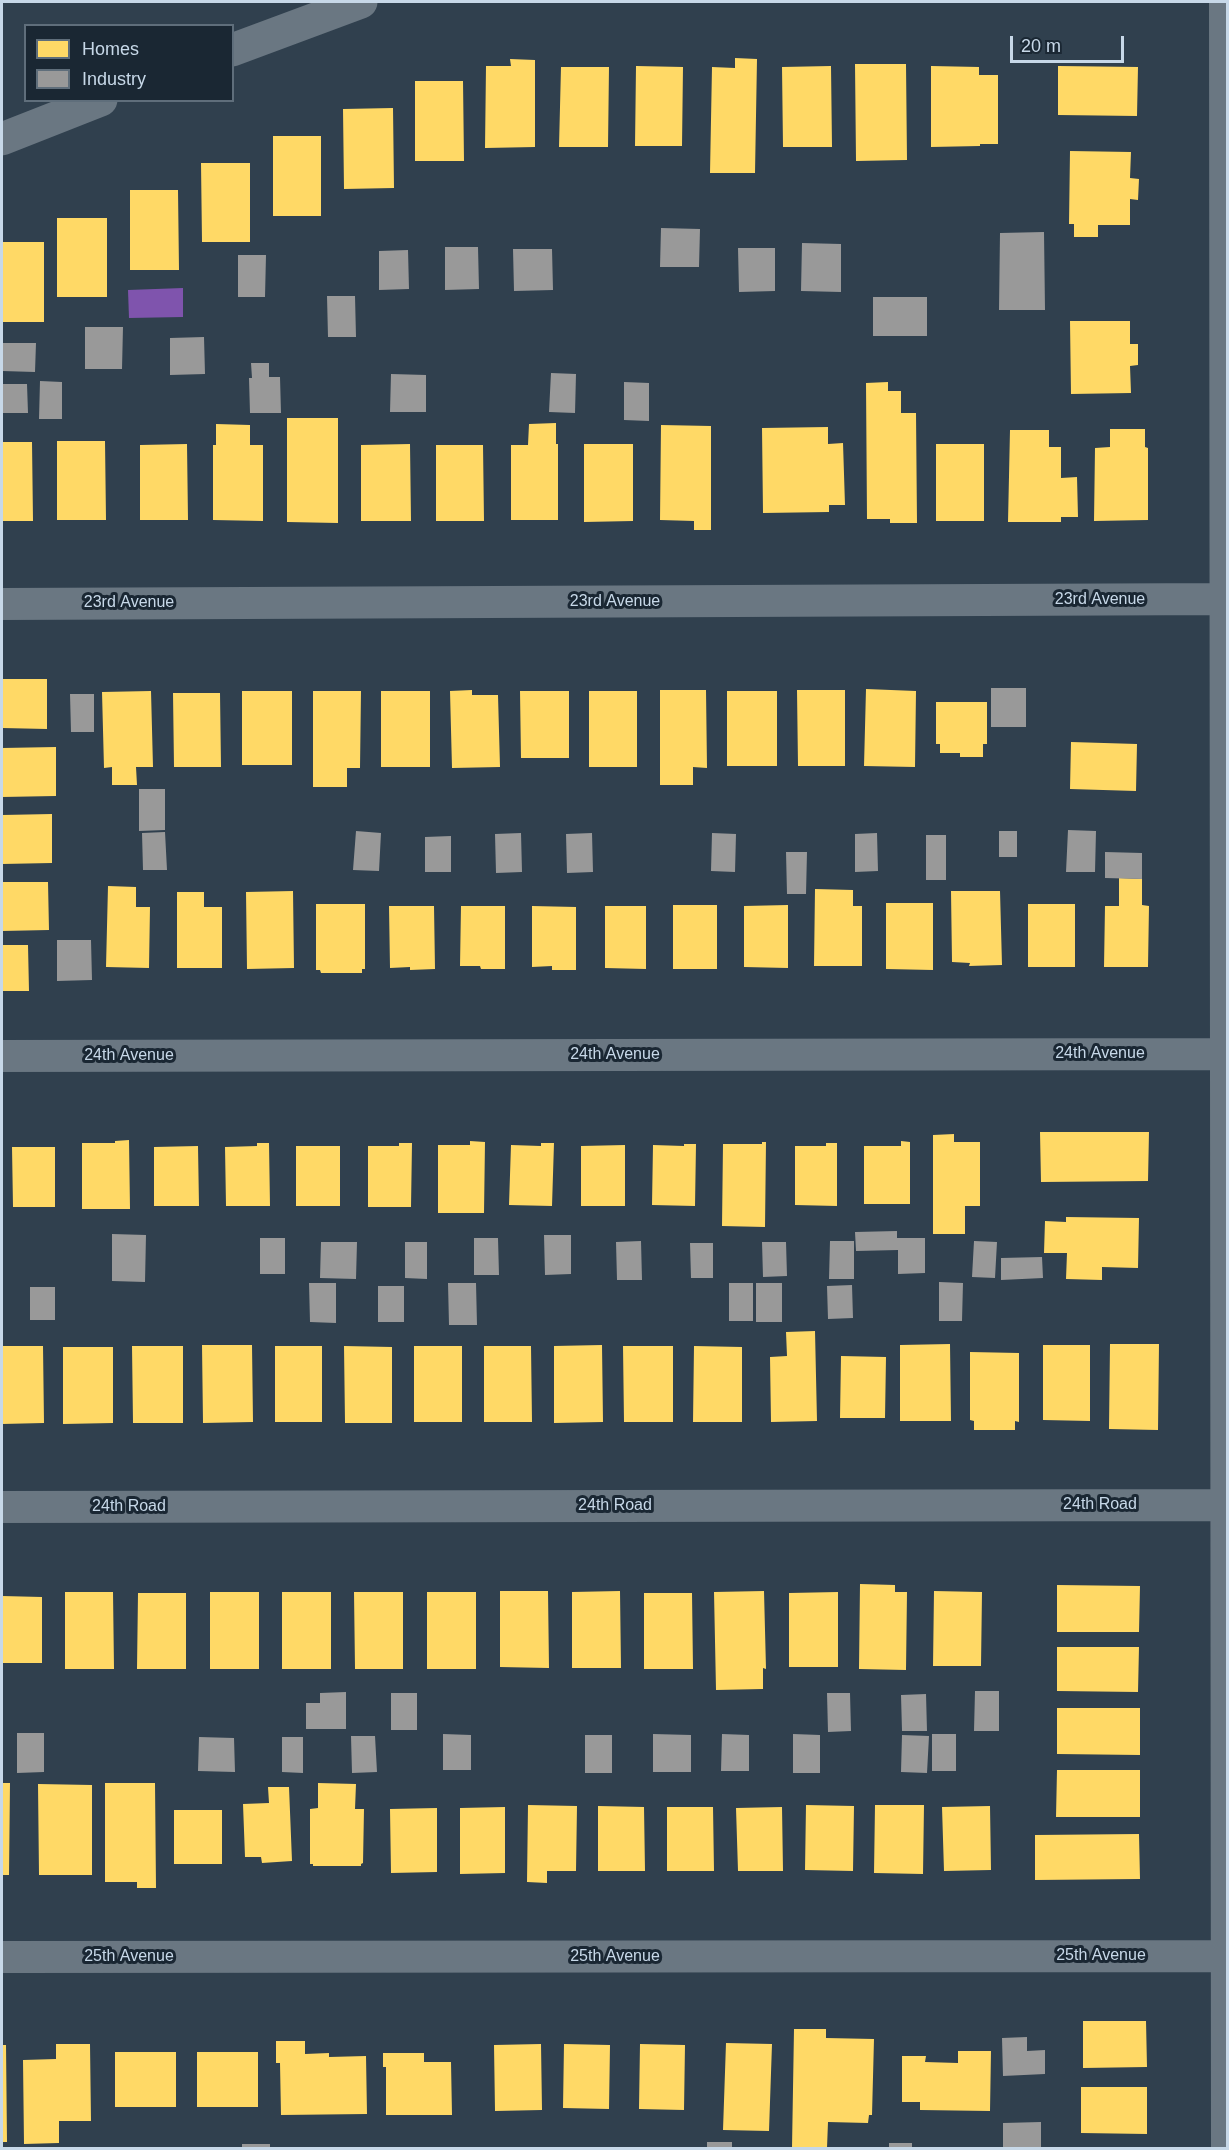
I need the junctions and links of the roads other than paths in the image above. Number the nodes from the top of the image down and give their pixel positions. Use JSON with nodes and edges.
{"nodes":[{"id":1,"x":361,"y":2,"type":"edge"},
{"id":2,"x":1224,"y":2,"type":"edge"},
{"id":3,"x":234,"y":49,"type":"edge"},
{"id":4,"x":96,"y":102,"type":"edge"},
{"id":5,"x":2,"y":138,"type":"edge"},
{"id":6,"x":1226,"y":599,"type":"edge"},
{"id":7,"x":2,"y":604,"type":"edge"},
{"id":8,"x":1227,"y":1054,"type":"edge"},
{"id":9,"x":2,"y":1056,"type":"edge"},
{"id":10,"x":1227,"y":1505,"type":"edge"},
{"id":11,"x":2,"y":1507,"type":"edge"},
{"id":12,"x":1227,"y":1956,"type":"edge"},
{"id":13,"x":2,"y":1957,"type":"edge"},
{"id":14,"x":1227,"y":2148,"type":"edge"}],
"edges":[{"from":1,"to":3,"type":"street"},
{"from":2,"to":6,"type":"street"},
{"from":4,"to":5,"type":"street"},
{"from":6,"to":7,"type":"street","name":"23rd Avenue"},
{"from":6,"to":8,"type":"street"},
{"from":8,"to":9,"type":"street","name":"24th Avenue"},
{"from":8,"to":10,"type":"street"},
{"from":10,"to":11,"type":"street","name":"24th Road"},
{"from":10,"to":12,"type":"street"},
{"from":12,"to":13,"type":"street","name":"25th Avenue"},
{"from":12,"to":14,"type":"street"}]}
